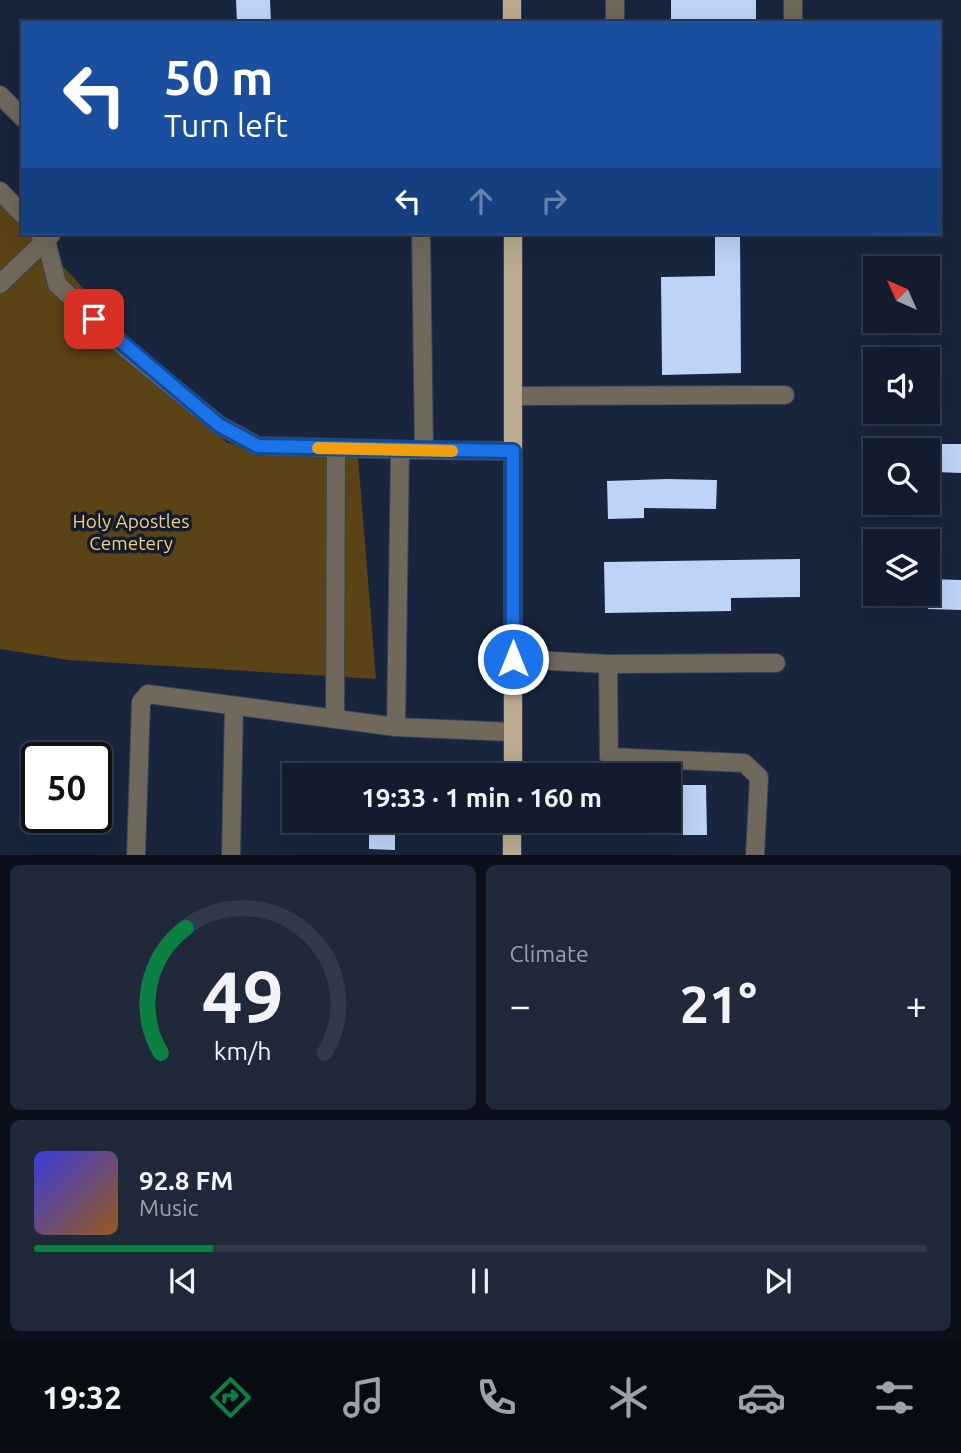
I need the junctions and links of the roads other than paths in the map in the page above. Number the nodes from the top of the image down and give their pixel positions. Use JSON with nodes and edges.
{"nodes":[{"id":1,"x":513,"y":0,"type":"edge"},
{"id":2,"x":615,"y":0,"type":"edge"},
{"id":3,"x":793,"y":0,"type":"edge"},
{"id":4,"x":512,"y":21,"type":"edge"},
{"id":5,"x":615,"y":21,"type":"edge"},
{"id":6,"x":793,"y":21,"type":"edge"},
{"id":7,"x":0,"y":95,"type":"edge"},
{"id":8,"x":21,"y":116,"type":"edge"},
{"id":9,"x":0,"y":191,"type":"edge"},
{"id":10,"x":21,"y":213,"type":"edge"},
{"id":11,"x":46,"y":235,"type":"edge"},
{"id":12,"x":421,"y":235,"type":"edge"},
{"id":13,"x":513,"y":235,"type":"edge"},
{"id":14,"x":0,"y":284,"type":"edge"},
{"id":15,"x":785,"y":395,"type":"dead end"},
{"id":16,"x":513,"y":396,"type":"junction"},
{"id":17,"x":336,"y":448,"type":"junction"},
{"id":18,"x":400,"y":450,"type":"junction"},
{"id":19,"x":424,"y":450,"type":"junction"},
{"id":20,"x":513,"y":451,"type":"junction"},
{"id":21,"x":513,"y":659,"type":"junction"},
{"id":22,"x":776,"y":663,"type":"dead end"},
{"id":23,"x":608,"y":664,"type":"junction"},
{"id":24,"x":234,"y":706,"type":"junction"},
{"id":25,"x":335,"y":719,"type":"junction"},
{"id":26,"x":396,"y":727,"type":"junction"},
{"id":27,"x":513,"y":732,"type":"junction"},
{"id":28,"x":513,"y":763,"type":"edge"},
{"id":29,"x":512,"y":833,"type":"edge"},
{"id":30,"x":136,"y":855,"type":"edge"},
{"id":31,"x":231,"y":855,"type":"edge"},
{"id":32,"x":512,"y":855,"type":"edge"},
{"id":33,"x":755,"y":855,"type":"edge"}],
"edges":[{"from":1,"to":4,"type":"main road"},
{"from":2,"to":5,"type":"lane"},
{"from":3,"to":6,"type":"lane"},
{"from":7,"to":8,"type":"lane"},
{"from":9,"to":10,"type":"lane"},
{"from":11,"to":14,"type":"lane"},
{"from":11,"to":17,"type":"lane"},
{"from":12,"to":19,"type":"lane"},
{"from":13,"to":16,"type":"main road"},
{"from":15,"to":16,"type":"lane"},
{"from":16,"to":20,"type":"main road"},
{"from":17,"to":18,"type":"lane"},
{"from":17,"to":25,"type":"lane"},
{"from":18,"to":19,"type":"lane"},
{"from":18,"to":26,"type":"lane"},
{"from":19,"to":20,"type":"lane"},
{"from":20,"to":21,"type":"main road"},
{"from":21,"to":23,"type":"lane"},
{"from":21,"to":27,"type":"main road"},
{"from":22,"to":23,"type":"lane"},
{"from":23,"to":33,"type":"lane"},
{"from":24,"to":25,"type":"lane"},
{"from":24,"to":30,"type":"lane"},
{"from":24,"to":31,"type":"lane"},
{"from":25,"to":26,"type":"lane"},
{"from":26,"to":27,"type":"lane"},
{"from":27,"to":28,"type":"main road"},
{"from":29,"to":32,"type":"main road"}]}
